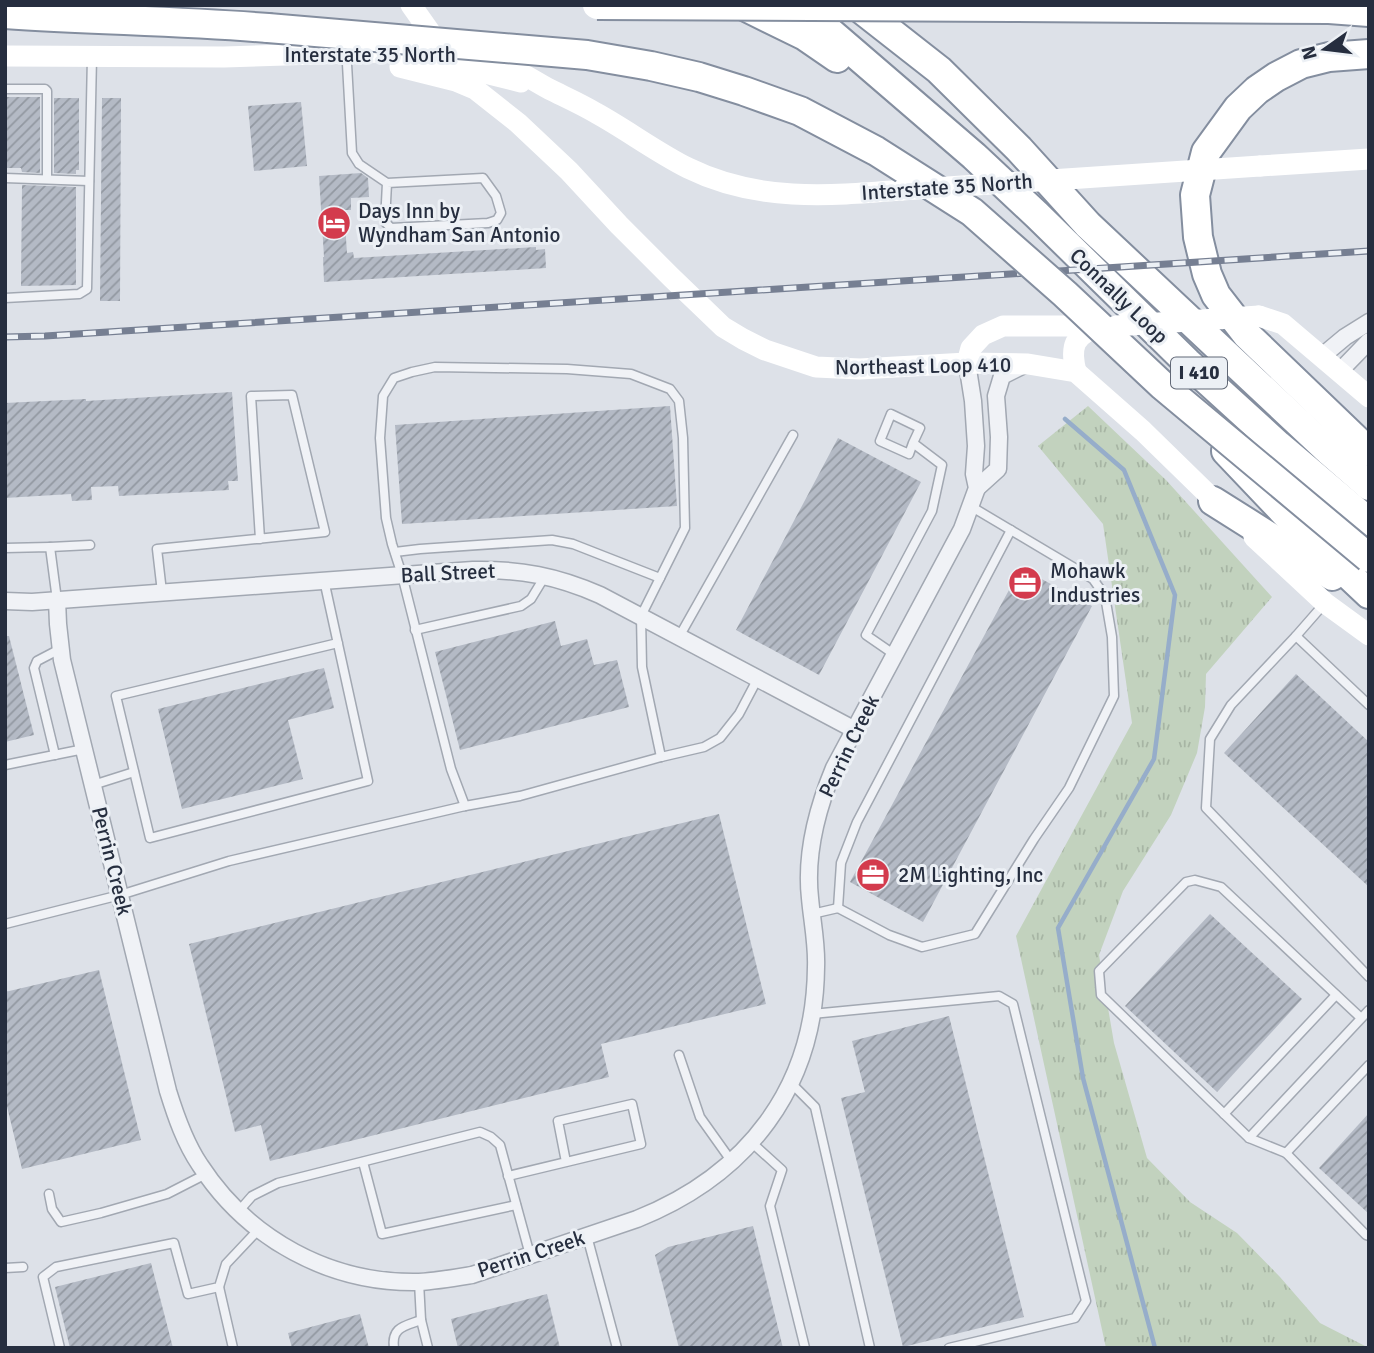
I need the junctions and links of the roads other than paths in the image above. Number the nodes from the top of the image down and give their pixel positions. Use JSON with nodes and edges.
{"nodes":[{"id":1,"x":411,"y":5,"type":"edge"},
{"id":2,"x":597,"y":5,"type":"edge"},
{"id":3,"x":742,"y":5,"type":"edge"},
{"id":4,"x":791,"y":5,"type":"edge"},
{"id":5,"x":856,"y":5,"type":"edge"},
{"id":6,"x":1012,"y":7,"type":"edge"},
{"id":7,"x":1369,"y":12,"type":"edge"},
{"id":8,"x":5,"y":14,"type":"edge"},
{"id":9,"x":443,"y":50,"type":"junction"},
{"id":10,"x":1369,"y":54,"type":"edge"},
{"id":11,"x":5,"y":56,"type":"edge"},
{"id":12,"x":92,"y":57,"type":"junction"},
{"id":13,"x":224,"y":57,"type":"junction"},
{"id":14,"x":1329,"y":57,"type":"junction"},
{"id":15,"x":1369,"y":60,"type":"edge"},
{"id":16,"x":346,"y":64,"type":"junction"},
{"id":17,"x":400,"y":67,"type":"junction"},
{"id":18,"x":5,"y":89,"type":"edge"},
{"id":19,"x":550,"y":89,"type":"junction"},
{"id":20,"x":934,"y":124,"type":"junction"},
{"id":21,"x":1369,"y":159,"type":"edge"},
{"id":22,"x":5,"y":178,"type":"edge"},
{"id":23,"x":47,"y":179,"type":"junction"},
{"id":24,"x":89,"y":181,"type":"junction"},
{"id":25,"x":387,"y":183,"type":"junction"},
{"id":26,"x":1037,"y":215,"type":"junction"},
{"id":27,"x":5,"y":298,"type":"edge"},
{"id":28,"x":1369,"y":322,"type":"edge"},
{"id":29,"x":1106,"y":326,"type":"junction"},
{"id":30,"x":1369,"y":341,"type":"edge"},
{"id":31,"x":1321,"y":356,"type":"junction"},
{"id":32,"x":967,"y":362,"type":"junction"},
{"id":33,"x":1028,"y":363,"type":"junction"},
{"id":34,"x":1076,"y":372,"type":"junction"},
{"id":35,"x":1339,"y":372,"type":"junction"},
{"id":36,"x":1163,"y":386,"type":"junction"},
{"id":37,"x":1369,"y":397,"type":"edge"},
{"id":38,"x":793,"y":435,"type":"dead end"},
{"id":39,"x":913,"y":443,"type":"junction"},
{"id":40,"x":1369,"y":452,"type":"edge"},
{"id":41,"x":1369,"y":486,"type":"edge"},
{"id":42,"x":977,"y":488,"type":"junction"},
{"id":43,"x":1213,"y":500,"type":"junction"},
{"id":44,"x":972,"y":507,"type":"junction"},
{"id":45,"x":1369,"y":522,"type":"edge"},
{"id":46,"x":1011,"y":530,"type":"junction"},
{"id":47,"x":260,"y":539,"type":"junction"},
{"id":48,"x":90,"y":545,"type":"dead end"},
{"id":49,"x":50,"y":547,"type":"junction"},
{"id":50,"x":5,"y":548,"type":"edge"},
{"id":51,"x":395,"y":552,"type":"junction"},
{"id":52,"x":1369,"y":560,"type":"edge"},
{"id":53,"x":402,"y":575,"type":"junction"},
{"id":54,"x":545,"y":575,"type":"junction"},
{"id":55,"x":660,"y":579,"type":"junction"},
{"id":56,"x":324,"y":580,"type":"junction"},
{"id":57,"x":162,"y":592,"type":"junction"},
{"id":58,"x":1369,"y":597,"type":"edge"},
{"id":59,"x":57,"y":600,"type":"junction"},
{"id":60,"x":5,"y":601,"type":"edge"},
{"id":61,"x":1325,"y":603,"type":"junction"},
{"id":62,"x":641,"y":616,"type":"junction"},
{"id":63,"x":415,"y":630,"type":"junction"},
{"id":64,"x":1369,"y":635,"type":"edge"},
{"id":65,"x":1296,"y":636,"type":"junction"},
{"id":66,"x":679,"y":637,"type":"junction"},
{"id":67,"x":338,"y":643,"type":"junction"},
{"id":68,"x":60,"y":649,"type":"junction"},
{"id":69,"x":895,"y":655,"type":"junction"},
{"id":70,"x":758,"y":678,"type":"junction"},
{"id":71,"x":1369,"y":705,"type":"edge"},
{"id":72,"x":855,"y":730,"type":"junction"},
{"id":73,"x":84,"y":749,"type":"junction"},
{"id":74,"x":55,"y":755,"type":"junction"},
{"id":75,"x":660,"y":757,"type":"junction"},
{"id":76,"x":5,"y":765,"type":"edge"},
{"id":77,"x":134,"y":772,"type":"junction"},
{"id":78,"x":93,"y":785,"type":"junction"},
{"id":79,"x":465,"y":807,"type":"junction"},
{"id":80,"x":120,"y":895,"type":"junction"},
{"id":81,"x":838,"y":908,"type":"junction"},
{"id":82,"x":812,"y":914,"type":"junction"},
{"id":83,"x":5,"y":924,"type":"edge"},
{"id":84,"x":1369,"y":977,"type":"edge"},
{"id":85,"x":1336,"y":995,"type":"junction"},
{"id":86,"x":1369,"y":1010,"type":"edge"},
{"id":87,"x":812,"y":1014,"type":"junction"},
{"id":88,"x":1361,"y":1018,"type":"junction"},
{"id":89,"x":679,"y":1055,"type":"dead end"},
{"id":90,"x":1369,"y":1065,"type":"edge"},
{"id":91,"x":790,"y":1082,"type":"junction"},
{"id":92,"x":1224,"y":1114,"type":"junction"},
{"id":93,"x":1249,"y":1139,"type":"junction"},
{"id":94,"x":751,"y":1142,"type":"junction"},
{"id":95,"x":1286,"y":1153,"type":"junction"},
{"id":96,"x":363,"y":1161,"type":"junction"},
{"id":97,"x":566,"y":1162,"type":"junction"},
{"id":98,"x":732,"y":1162,"type":"junction"},
{"id":99,"x":206,"y":1174,"type":"junction"},
{"id":100,"x":508,"y":1176,"type":"junction"},
{"id":101,"x":49,"y":1194,"type":"dead end"},
{"id":102,"x":516,"y":1205,"type":"junction"},
{"id":103,"x":238,"y":1212,"type":"junction"},
{"id":104,"x":259,"y":1229,"type":"junction"},
{"id":105,"x":586,"y":1236,"type":"junction"},
{"id":106,"x":1369,"y":1236,"type":"edge"},
{"id":107,"x":530,"y":1255,"type":"junction"},
{"id":108,"x":23,"y":1267,"type":"dead end"},
{"id":109,"x":5,"y":1268,"type":"edge"},
{"id":110,"x":419,"y":1282,"type":"junction"},
{"id":111,"x":219,"y":1287,"type":"junction"},
{"id":112,"x":421,"y":1320,"type":"junction"},
{"id":113,"x":60,"y":1348,"type":"edge"},
{"id":114,"x":233,"y":1348,"type":"edge"},
{"id":115,"x":394,"y":1348,"type":"edge"},
{"id":116,"x":428,"y":1348,"type":"edge"},
{"id":117,"x":617,"y":1348,"type":"edge"},
{"id":118,"x":805,"y":1348,"type":"edge"},
{"id":119,"x":870,"y":1348,"type":"edge"},
{"id":120,"x":948,"y":1348,"type":"edge"}],
"edges":[{"from":1,"to":9,"type":"main road"},
{"from":2,"to":6,"type":"highway","bridge":true},
{"from":3,"to":20,"type":"highway"},
{"from":4,"to":20,"type":"highway","number":"I 410"},
{"from":5,"to":41,"type":"highway"},
{"from":6,"to":7,"type":"highway"},
{"from":8,"to":36,"type":"highway","bridge":true},
{"from":9,"to":13,"type":"main road","name":"Interstate 35 North"},
{"from":9,"to":19,"type":"main road","name":"Interstate 35 North"},
{"from":10,"to":14,"type":"highway","number":"I 410"},
{"from":11,"to":12,"type":"main road","name":"Interstate 35 North"},
{"from":12,"to":13,"type":"main road","name":"Interstate 35 North"},
{"from":12,"to":24,"type":"lane"},
{"from":13,"to":16,"type":"main road","name":"Interstate 35 North"},
{"from":14,"to":15,"type":"highway"},
{"from":14,"to":40,"type":"highway","number":"I 410"},
{"from":16,"to":17,"type":"main road","name":"Interstate 35 North"},
{"from":16,"to":25,"type":"lane"},
{"from":17,"to":19,"type":"main road","name":"Interstate 35 North"},
{"from":17,"to":32,"type":"main road","name":"Northeast Loop 410"},
{"from":18,"to":23,"type":"lane"},
{"from":19,"to":21,"type":"main road","name":"Interstate 35 North","bridge":true},
{"from":20,"to":26,"type":"highway","name":"Connally Loop","number":"I 410"},
{"from":22,"to":23,"type":"lane"},
{"from":23,"to":24,"type":"lane"},
{"from":24,"to":27,"type":"lane"},
{"from":25,"to":25,"type":"lane"},
{"from":26,"to":45,"type":"highway","name":"Connally Loop","number":"I 410"},
{"from":26,"to":52,"type":"highway"},
{"from":28,"to":31,"type":"street"},
{"from":29,"to":31,"type":"main road","bridge":true},
{"from":29,"to":32,"type":"main road"},
{"from":29,"to":34,"type":"main road"},
{"from":30,"to":35,"type":"street"},
{"from":31,"to":35,"type":"main road"},
{"from":32,"to":33,"type":"main road","name":"Northeast Loop 410"},
{"from":32,"to":42,"type":"street","name":"Perrin Creek"},
{"from":33,"to":34,"type":"main road","name":"Northeast Loop 410"},
{"from":33,"to":42,"type":"street","name":"Perrin Creek"},
{"from":34,"to":43,"type":"main road"},
{"from":35,"to":37,"type":"main road"},
{"from":36,"to":52,"type":"highway","bridge":true},
{"from":36,"to":58,"type":"highway","bridge":true},
{"from":38,"to":66,"type":"lane"},
{"from":39,"to":39,"type":"lane"},
{"from":39,"to":69,"type":"lane"},
{"from":42,"to":44,"type":"street","name":"Perrin Creek"},
{"from":43,"to":58,"type":"highway"},
{"from":43,"to":61,"type":"main road"},
{"from":44,"to":46,"type":"lane"},
{"from":44,"to":69,"type":"street","name":"Perrin Creek"},
{"from":46,"to":81,"type":"lane"},
{"from":46,"to":81,"type":"lane"},
{"from":47,"to":47,"type":"lane"},
{"from":47,"to":57,"type":"lane"},
{"from":48,"to":49,"type":"lane"},
{"from":49,"to":50,"type":"lane"},
{"from":49,"to":59,"type":"lane"},
{"from":51,"to":53,"type":"lane"},
{"from":51,"to":55,"type":"lane"},
{"from":51,"to":55,"type":"lane"},
{"from":53,"to":54,"type":"street","name":"Ball Street"},
{"from":53,"to":56,"type":"street","name":"Ball Street"},
{"from":53,"to":63,"type":"lane"},
{"from":54,"to":62,"type":"street","name":"Ball Street"},
{"from":54,"to":63,"type":"lane"},
{"from":55,"to":62,"type":"lane"},
{"from":56,"to":57,"type":"street","name":"Ball Street"},
{"from":56,"to":67,"type":"lane"},
{"from":57,"to":59,"type":"street","name":"Ball Street"},
{"from":59,"to":60,"type":"street","name":"Ball Street"},
{"from":59,"to":68,"type":"street","name":"Perrin Creek"},
{"from":61,"to":64,"type":"main road"},
{"from":61,"to":65,"type":"lane"},
{"from":62,"to":66,"type":"street","name":"Ball Street"},
{"from":62,"to":75,"type":"lane"},
{"from":63,"to":79,"type":"lane"},
{"from":65,"to":71,"type":"lane"},
{"from":65,"to":84,"type":"lane"},
{"from":66,"to":70,"type":"street","name":"Ball Street"},
{"from":67,"to":77,"type":"lane"},
{"from":67,"to":77,"type":"lane"},
{"from":68,"to":73,"type":"street","name":"Perrin Creek"},
{"from":68,"to":74,"type":"lane"},
{"from":69,"to":72,"type":"street","name":"Perrin Creek"},
{"from":70,"to":72,"type":"street","name":"Ball Street"},
{"from":70,"to":75,"type":"lane"},
{"from":72,"to":82,"type":"street","name":"Perrin Creek"},
{"from":73,"to":74,"type":"lane"},
{"from":73,"to":78,"type":"street","name":"Perrin Creek"},
{"from":74,"to":76,"type":"lane"},
{"from":75,"to":79,"type":"lane"},
{"from":77,"to":78,"type":"lane"},
{"from":78,"to":80,"type":"street","name":"Perrin Creek"},
{"from":79,"to":80,"type":"lane"},
{"from":80,"to":83,"type":"lane"},
{"from":80,"to":99,"type":"street","name":"Perrin Creek"},
{"from":81,"to":82,"type":"lane"},
{"from":82,"to":87,"type":"street","name":"Perrin Creek"},
{"from":85,"to":88,"type":"lane"},
{"from":85,"to":92,"type":"lane"},
{"from":85,"to":92,"type":"lane"},
{"from":86,"to":88,"type":"lane"},
{"from":87,"to":91,"type":"street","name":"Perrin Creek"},
{"from":87,"to":120,"type":"lane"},
{"from":88,"to":93,"type":"lane"},
{"from":89,"to":98,"type":"lane"},
{"from":90,"to":95,"type":"lane"},
{"from":91,"to":94,"type":"street","name":"Perrin Creek"},
{"from":91,"to":119,"type":"lane"},
{"from":92,"to":93,"type":"lane"},
{"from":93,"to":95,"type":"lane"},
{"from":94,"to":98,"type":"street","name":"Perrin Creek"},
{"from":94,"to":118,"type":"lane"},
{"from":95,"to":106,"type":"lane"},
{"from":96,"to":100,"type":"lane"},
{"from":96,"to":102,"type":"lane"},
{"from":96,"to":103,"type":"lane"},
{"from":97,"to":97,"type":"lane"},
{"from":97,"to":100,"type":"lane"},
{"from":98,"to":105,"type":"street","name":"Perrin Creek"},
{"from":99,"to":101,"type":"lane"},
{"from":99,"to":103,"type":"street","name":"Perrin Creek"},
{"from":100,"to":102,"type":"lane"},
{"from":102,"to":107,"type":"lane"},
{"from":103,"to":104,"type":"street","name":"Perrin Creek"},
{"from":104,"to":110,"type":"street","name":"Perrin Creek"},
{"from":104,"to":111,"type":"lane"},
{"from":105,"to":107,"type":"street","name":"Perrin Creek"},
{"from":105,"to":117,"type":"lane"},
{"from":107,"to":110,"type":"street","name":"Perrin Creek"},
{"from":108,"to":109,"type":"lane"},
{"from":110,"to":112,"type":"lane"},
{"from":111,"to":113,"type":"lane"},
{"from":111,"to":114,"type":"lane"},
{"from":112,"to":115,"type":"lane"},
{"from":112,"to":116,"type":"lane"}]}
